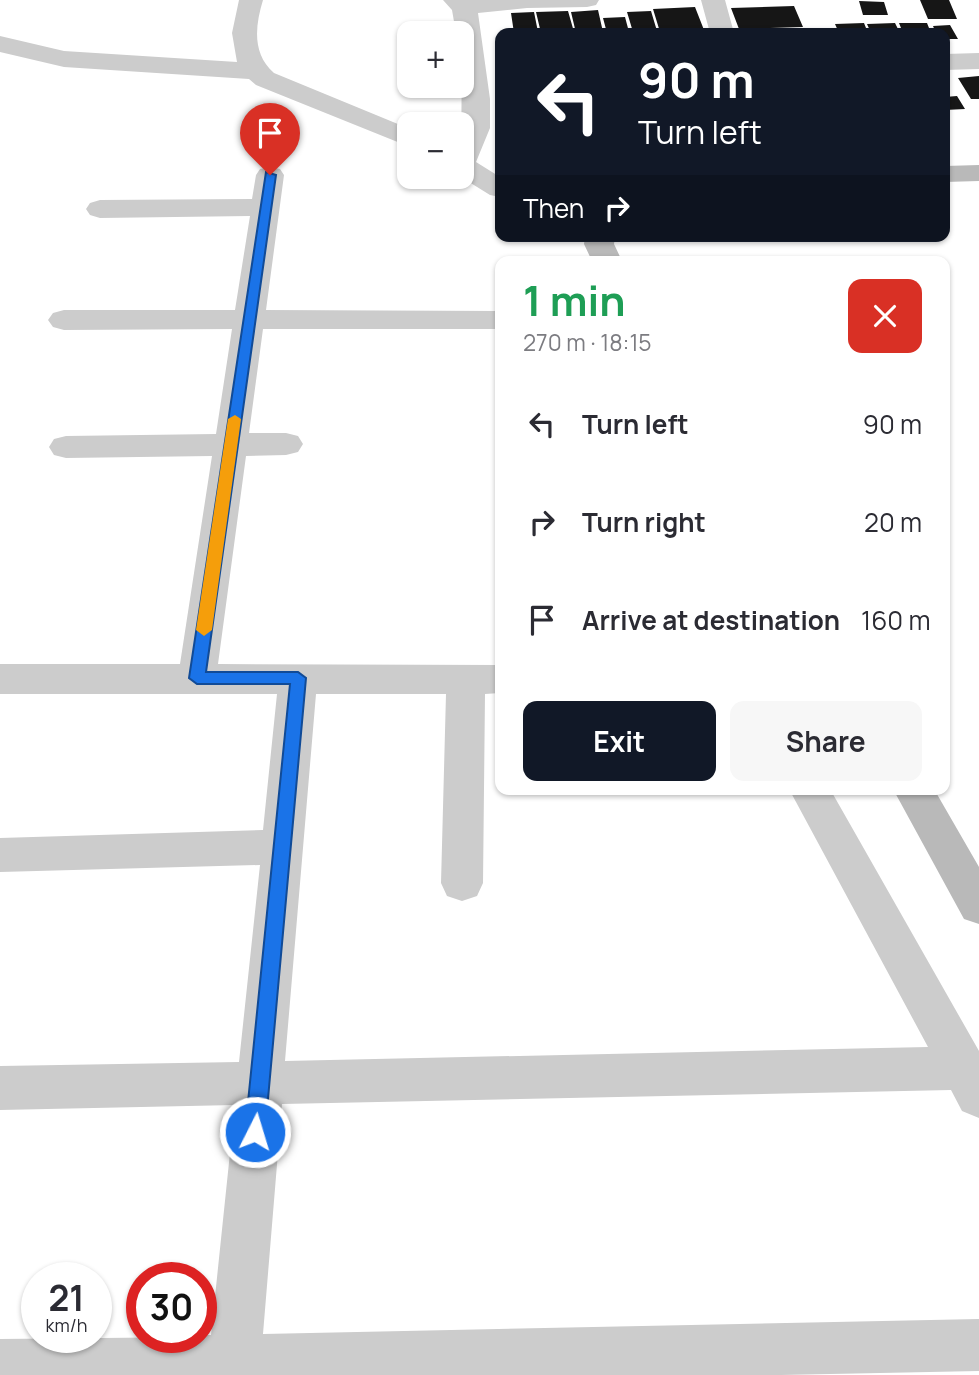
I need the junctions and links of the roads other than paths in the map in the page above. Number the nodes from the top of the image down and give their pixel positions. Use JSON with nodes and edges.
{"nodes":[{"id":1,"x":251,"y":0,"type":"edge"},
{"id":2,"x":587,"y":0,"type":"edge"},
{"id":3,"x":713,"y":0,"type":"edge"},
{"id":4,"x":459,"y":3,"type":"edge"},
{"id":5,"x":463,"y":21,"type":"edge"},
{"id":6,"x":721,"y":28,"type":"edge"},
{"id":7,"x":0,"y":44,"type":"edge"},
{"id":8,"x":979,"y":61,"type":"edge"},
{"id":9,"x":950,"y":62,"type":"edge"},
{"id":10,"x":474,"y":65,"type":"edge"},
{"id":11,"x":495,"y":65,"type":"edge"},
{"id":12,"x":253,"y":71,"type":"junction"},
{"id":13,"x":474,"y":79,"type":"edge"},
{"id":14,"x":397,"y":134,"type":"edge"},
{"id":15,"x":488,"y":137,"type":"edge"},
{"id":16,"x":474,"y":152,"type":"edge"},
{"id":17,"x":474,"y":172,"type":"edge"},
{"id":18,"x":979,"y":173,"type":"edge"},
{"id":19,"x":950,"y":174,"type":"edge"},
{"id":20,"x":270,"y":175,"type":"dead end"},
{"id":21,"x":495,"y":186,"type":"edge"},
{"id":22,"x":266,"y":207,"type":"junction"},
{"id":23,"x":100,"y":209,"type":"dead end"},
{"id":24,"x":249,"y":319,"type":"junction"},
{"id":25,"x":495,"y":319,"type":"dead end"},
{"id":26,"x":64,"y":320,"type":"dead end"},
{"id":27,"x":231,"y":444,"type":"junction"},
{"id":28,"x":286,"y":444,"type":"dead end"},
{"id":29,"x":66,"y":447,"type":"dead end"},
{"id":30,"x":197,"y":678,"type":"junction"},
{"id":31,"x":298,"y":678,"type":"junction"},
{"id":32,"x":0,"y":679,"type":"edge"},
{"id":33,"x":483,"y":679,"type":"edge"},
{"id":34,"x":811,"y":795,"type":"edge"},
{"id":35,"x":917,"y":795,"type":"edge"},
{"id":36,"x":282,"y":847,"type":"junction"},
{"id":37,"x":0,"y":855,"type":"edge"},
{"id":38,"x":461,"y":883,"type":"dead end"},
{"id":39,"x":979,"y":906,"type":"edge"},
{"id":40,"x":260,"y":1081,"type":"junction"},
{"id":41,"x":971,"y":1082,"type":"edge"},
{"id":42,"x":0,"y":1088,"type":"edge"},
{"id":43,"x":979,"y":1345,"type":"edge"},
{"id":44,"x":0,"y":1365,"type":"edge"},
{"id":45,"x":233,"y":1368,"type":"edge"}],
"edges":[{"from":1,"to":12,"type":"street"},
{"from":2,"to":4,"type":"street"},
{"from":3,"to":6,"type":"street"},
{"from":4,"to":5,"type":"street"},
{"from":7,"to":12,"type":"street"},
{"from":8,"to":9,"type":"street"},
{"from":10,"to":11,"type":"street"},
{"from":12,"to":14,"type":"street"},
{"from":13,"to":15,"type":"street"},
{"from":15,"to":16,"type":"street"},
{"from":17,"to":21,"type":"street"},
{"from":18,"to":19,"type":"main road"},
{"from":20,"to":22,"type":"street"},
{"from":22,"to":23,"type":"street"},
{"from":22,"to":24,"type":"street"},
{"from":24,"to":25,"type":"street"},
{"from":24,"to":26,"type":"street"},
{"from":24,"to":27,"type":"street"},
{"from":27,"to":28,"type":"street"},
{"from":27,"to":29,"type":"street"},
{"from":27,"to":30,"type":"street"},
{"from":30,"to":31,"type":"street"},
{"from":30,"to":32,"type":"street"},
{"from":31,"to":33,"type":"street"},
{"from":31,"to":36,"type":"street"},
{"from":33,"to":38,"type":"street"},
{"from":34,"to":41,"type":"street"},
{"from":35,"to":39,"type":"main road"},
{"from":36,"to":37,"type":"street"},
{"from":36,"to":40,"type":"street"},
{"from":40,"to":41,"type":"street"},
{"from":40,"to":42,"type":"street"},
{"from":40,"to":45,"type":"street"},
{"from":43,"to":45,"type":"street"},
{"from":44,"to":45,"type":"street"}]}
